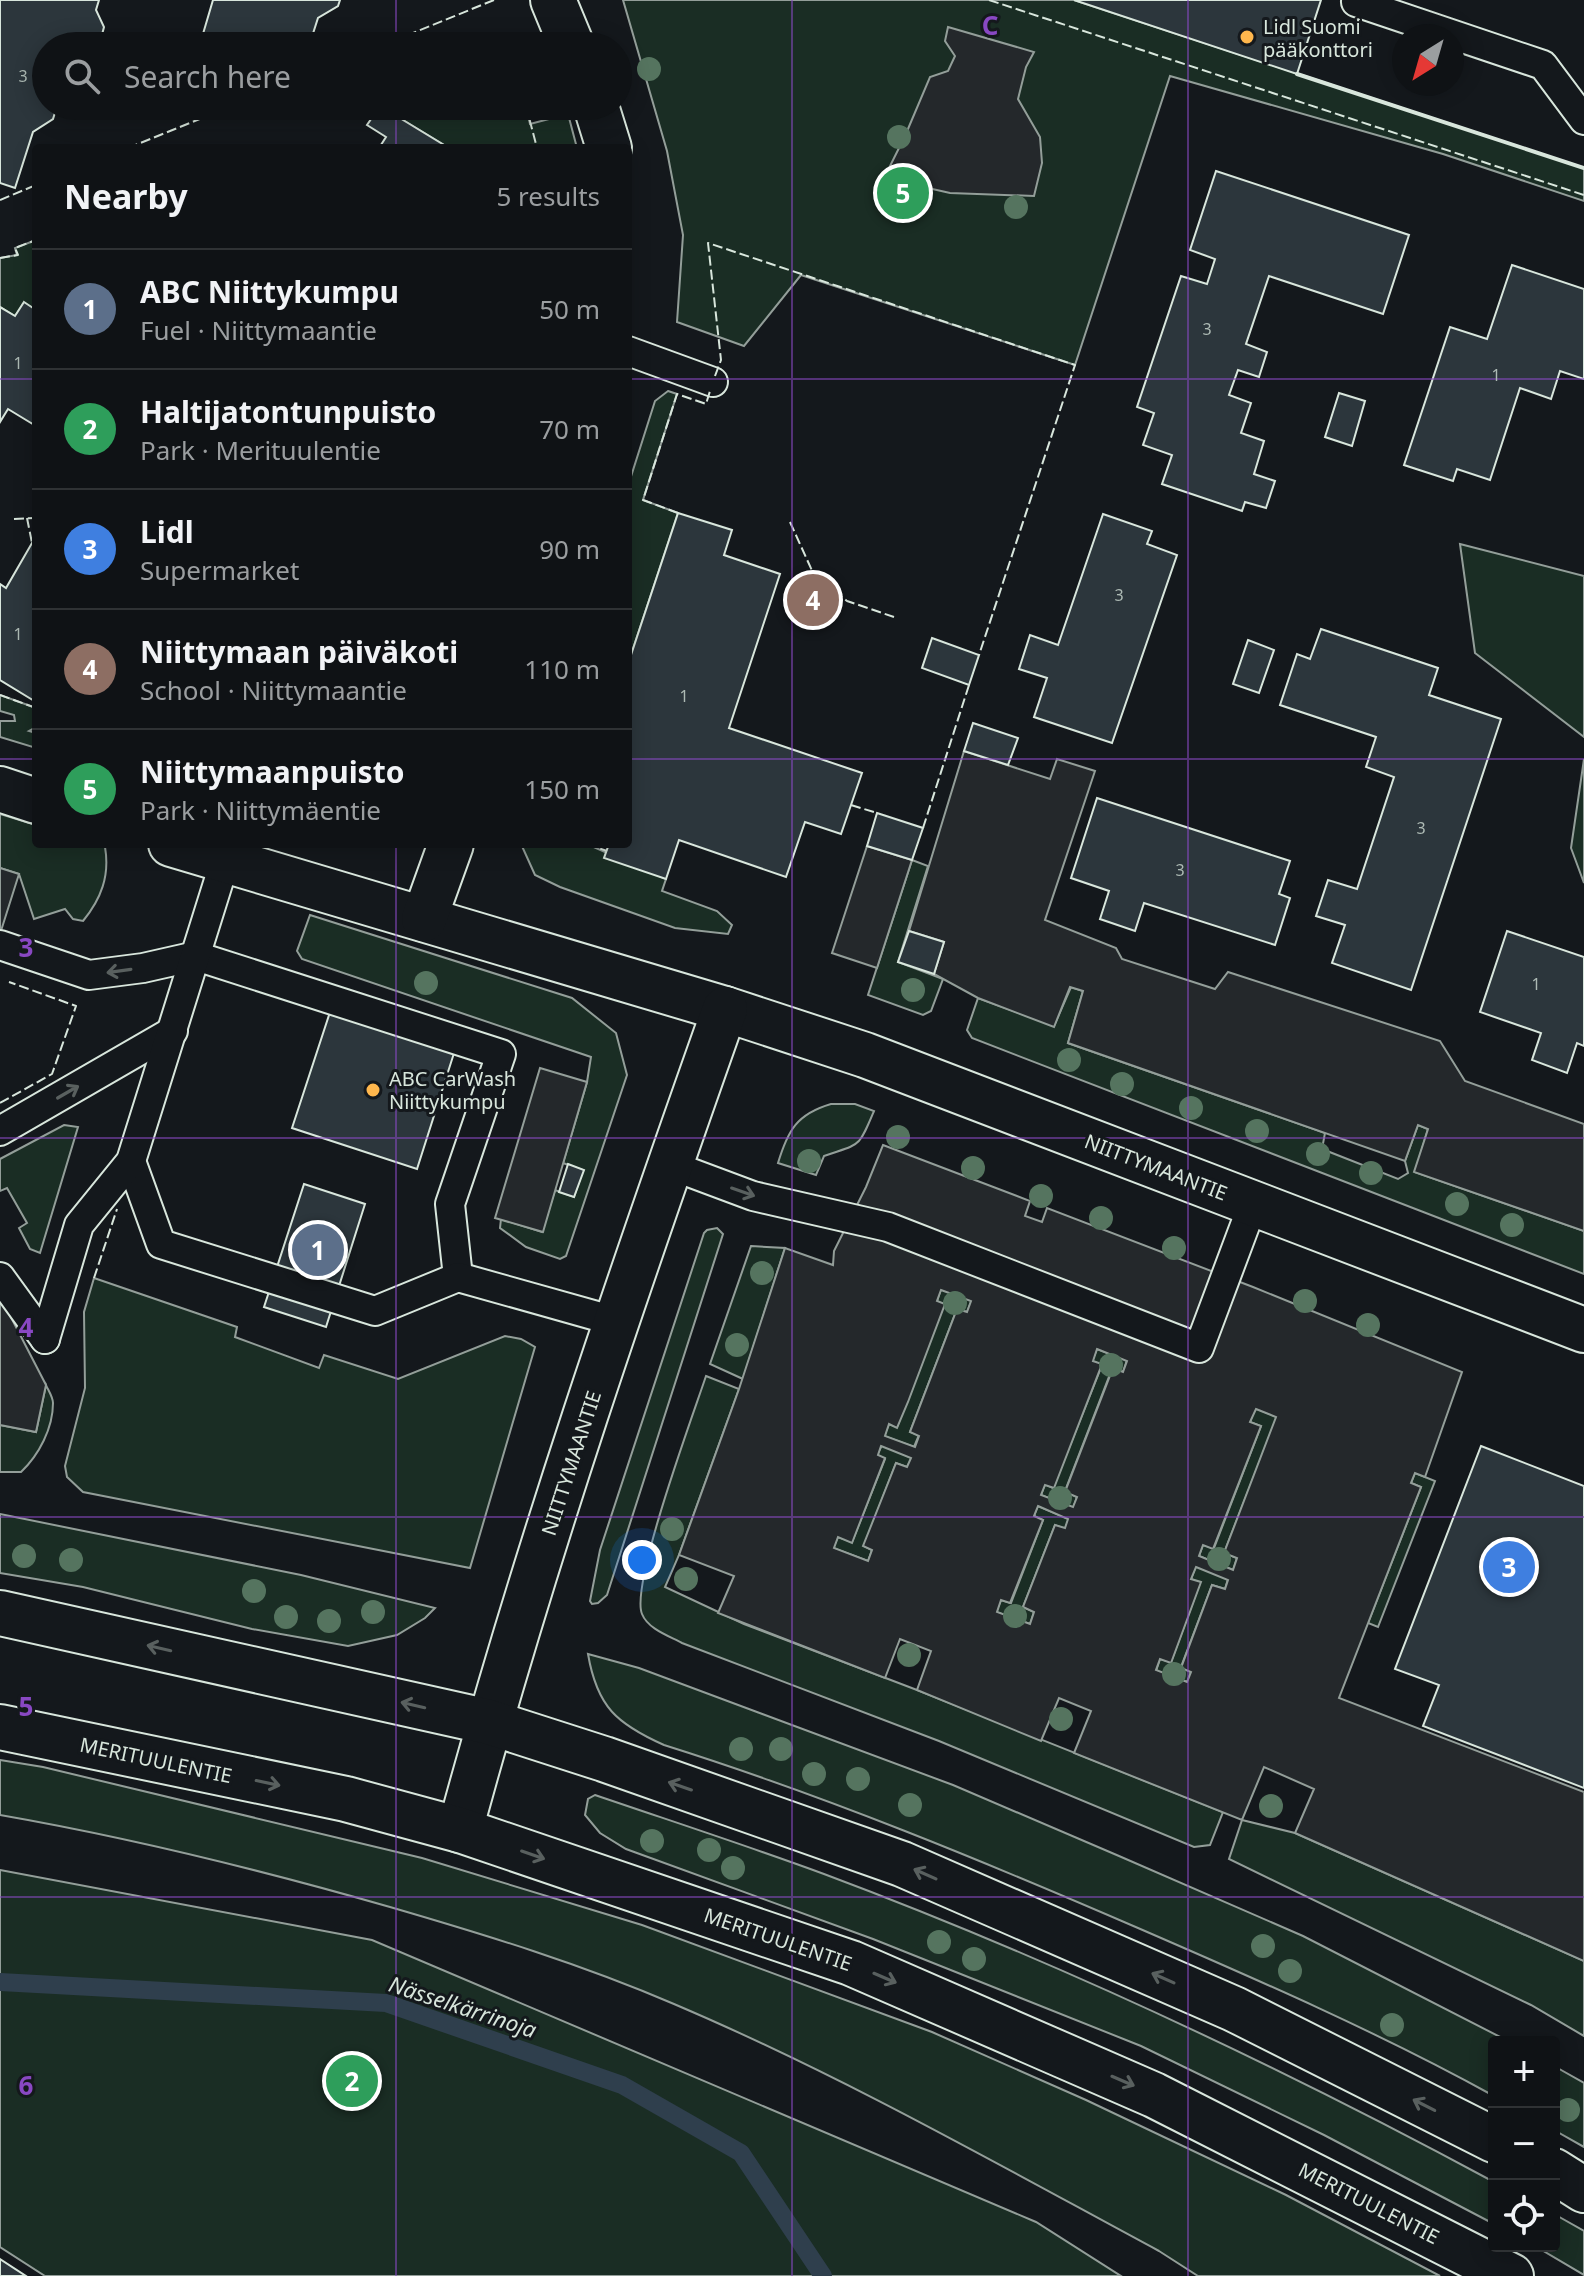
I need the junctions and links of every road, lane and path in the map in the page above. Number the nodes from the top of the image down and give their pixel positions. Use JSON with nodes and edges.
{"nodes":[{"id":1,"x":553,"y":0,"type":"edge"},
{"id":2,"x":1356,"y":2,"type":"dead end"},
{"id":3,"x":566,"y":32,"type":"edge"},
{"id":4,"x":600,"y":120,"type":"edge"},
{"id":5,"x":1584,"y":120,"type":"edge"},
{"id":6,"x":608,"y":144,"type":"edge"},
{"id":7,"x":632,"y":352,"type":"edge"},
{"id":8,"x":713,"y":382,"type":"dead end"},
{"id":9,"x":0,"y":789,"type":"edge"},
{"id":10,"x":32,"y":800,"type":"edge"},
{"id":11,"x":184,"y":848,"type":"edge"},
{"id":12,"x":450,"y":848,"type":"edge"},
{"id":13,"x":225,"y":861,"type":"junction"},
{"id":14,"x":424,"y":919,"type":"junction"},
{"id":15,"x":0,"y":945,"type":"edge"},
{"id":16,"x":196,"y":956,"type":"junction"},
{"id":17,"x":725,"y":1009,"type":"junction"},
{"id":18,"x":173,"y":1031,"type":"junction"},
{"id":19,"x":0,"y":1131,"type":"edge"},
{"id":20,"x":131,"y":1161,"type":"junction"},
{"id":21,"x":670,"y":1165,"type":"junction"},
{"id":22,"x":1253,"y":1204,"type":"junction"},
{"id":23,"x":0,"y":1277,"type":"edge"},
{"id":24,"x":458,"y":1277,"type":"junction"},
{"id":25,"x":618,"y":1322,"type":"junction"},
{"id":26,"x":1584,"y":1330,"type":"edge"},
{"id":27,"x":0,"y":1613,"type":"edge"},
{"id":28,"x":489,"y":1722,"type":"junction"},
{"id":29,"x":0,"y":1727,"type":"edge"},
{"id":30,"x":460,"y":1830,"type":"junction"},
{"id":31,"x":1488,"y":2137,"type":"edge"},
{"id":32,"x":1560,"y":2175,"type":"edge"},
{"id":33,"x":1584,"y":2190,"type":"edge"},
{"id":34,"x":1511,"y":2276,"type":"edge"}],
"edges":[{"from":1,"to":3,"type":"main road"},
{"from":2,"to":5,"type":"lane"},
{"from":4,"to":6,"type":"main road"},
{"from":7,"to":8,"type":"lane"},
{"from":9,"to":10,"type":"main road"},
{"from":11,"to":13,"type":"main road","name":"NIITTYMAANTIE"},
{"from":12,"to":14,"type":"main road"},
{"from":13,"to":14,"type":"main road","name":"NIITTYMAANTIE"},
{"from":13,"to":16,"type":"lane"},
{"from":14,"to":17,"type":"main road","name":"NIITTYMAANTIE"},
{"from":16,"to":15,"type":"lane","one_way":true},
{"from":16,"to":18,"type":"lane"},
{"from":16,"to":24,"type":"lane"},
{"from":17,"to":21,"type":"main road","name":"NIITTYMAANTIE"},
{"from":17,"to":22,"type":"main road","name":"NIITTYMAANTIE"},
{"from":19,"to":18,"type":"lane","one_way":true},
{"from":18,"to":20,"type":"lane"},
{"from":20,"to":23,"type":"lane"},
{"from":20,"to":24,"type":"lane"},
{"from":21,"to":22,"type":"lane","one_way":true},
{"from":21,"to":25,"type":"main road","name":"NIITTYMAANTIE"},
{"from":22,"to":26,"type":"main road","name":"NIITTYMAANTIE"},
{"from":24,"to":25,"type":"lane"},
{"from":25,"to":28,"type":"main road","name":"NIITTYMAANTIE"},
{"from":28,"to":27,"type":"main road","one_way":true},
{"from":28,"to":30,"type":"main road","name":"NIITTYMAANTIE"},
{"from":31,"to":28,"type":"main road","one_way":true},
{"from":29,"to":30,"type":"main road","name":"MERITUULENTIE","one_way":true},
{"from":30,"to":34,"type":"main road","name":"MERITUULENTIE","one_way":true},
{"from":32,"to":33,"type":"main road"}]}
